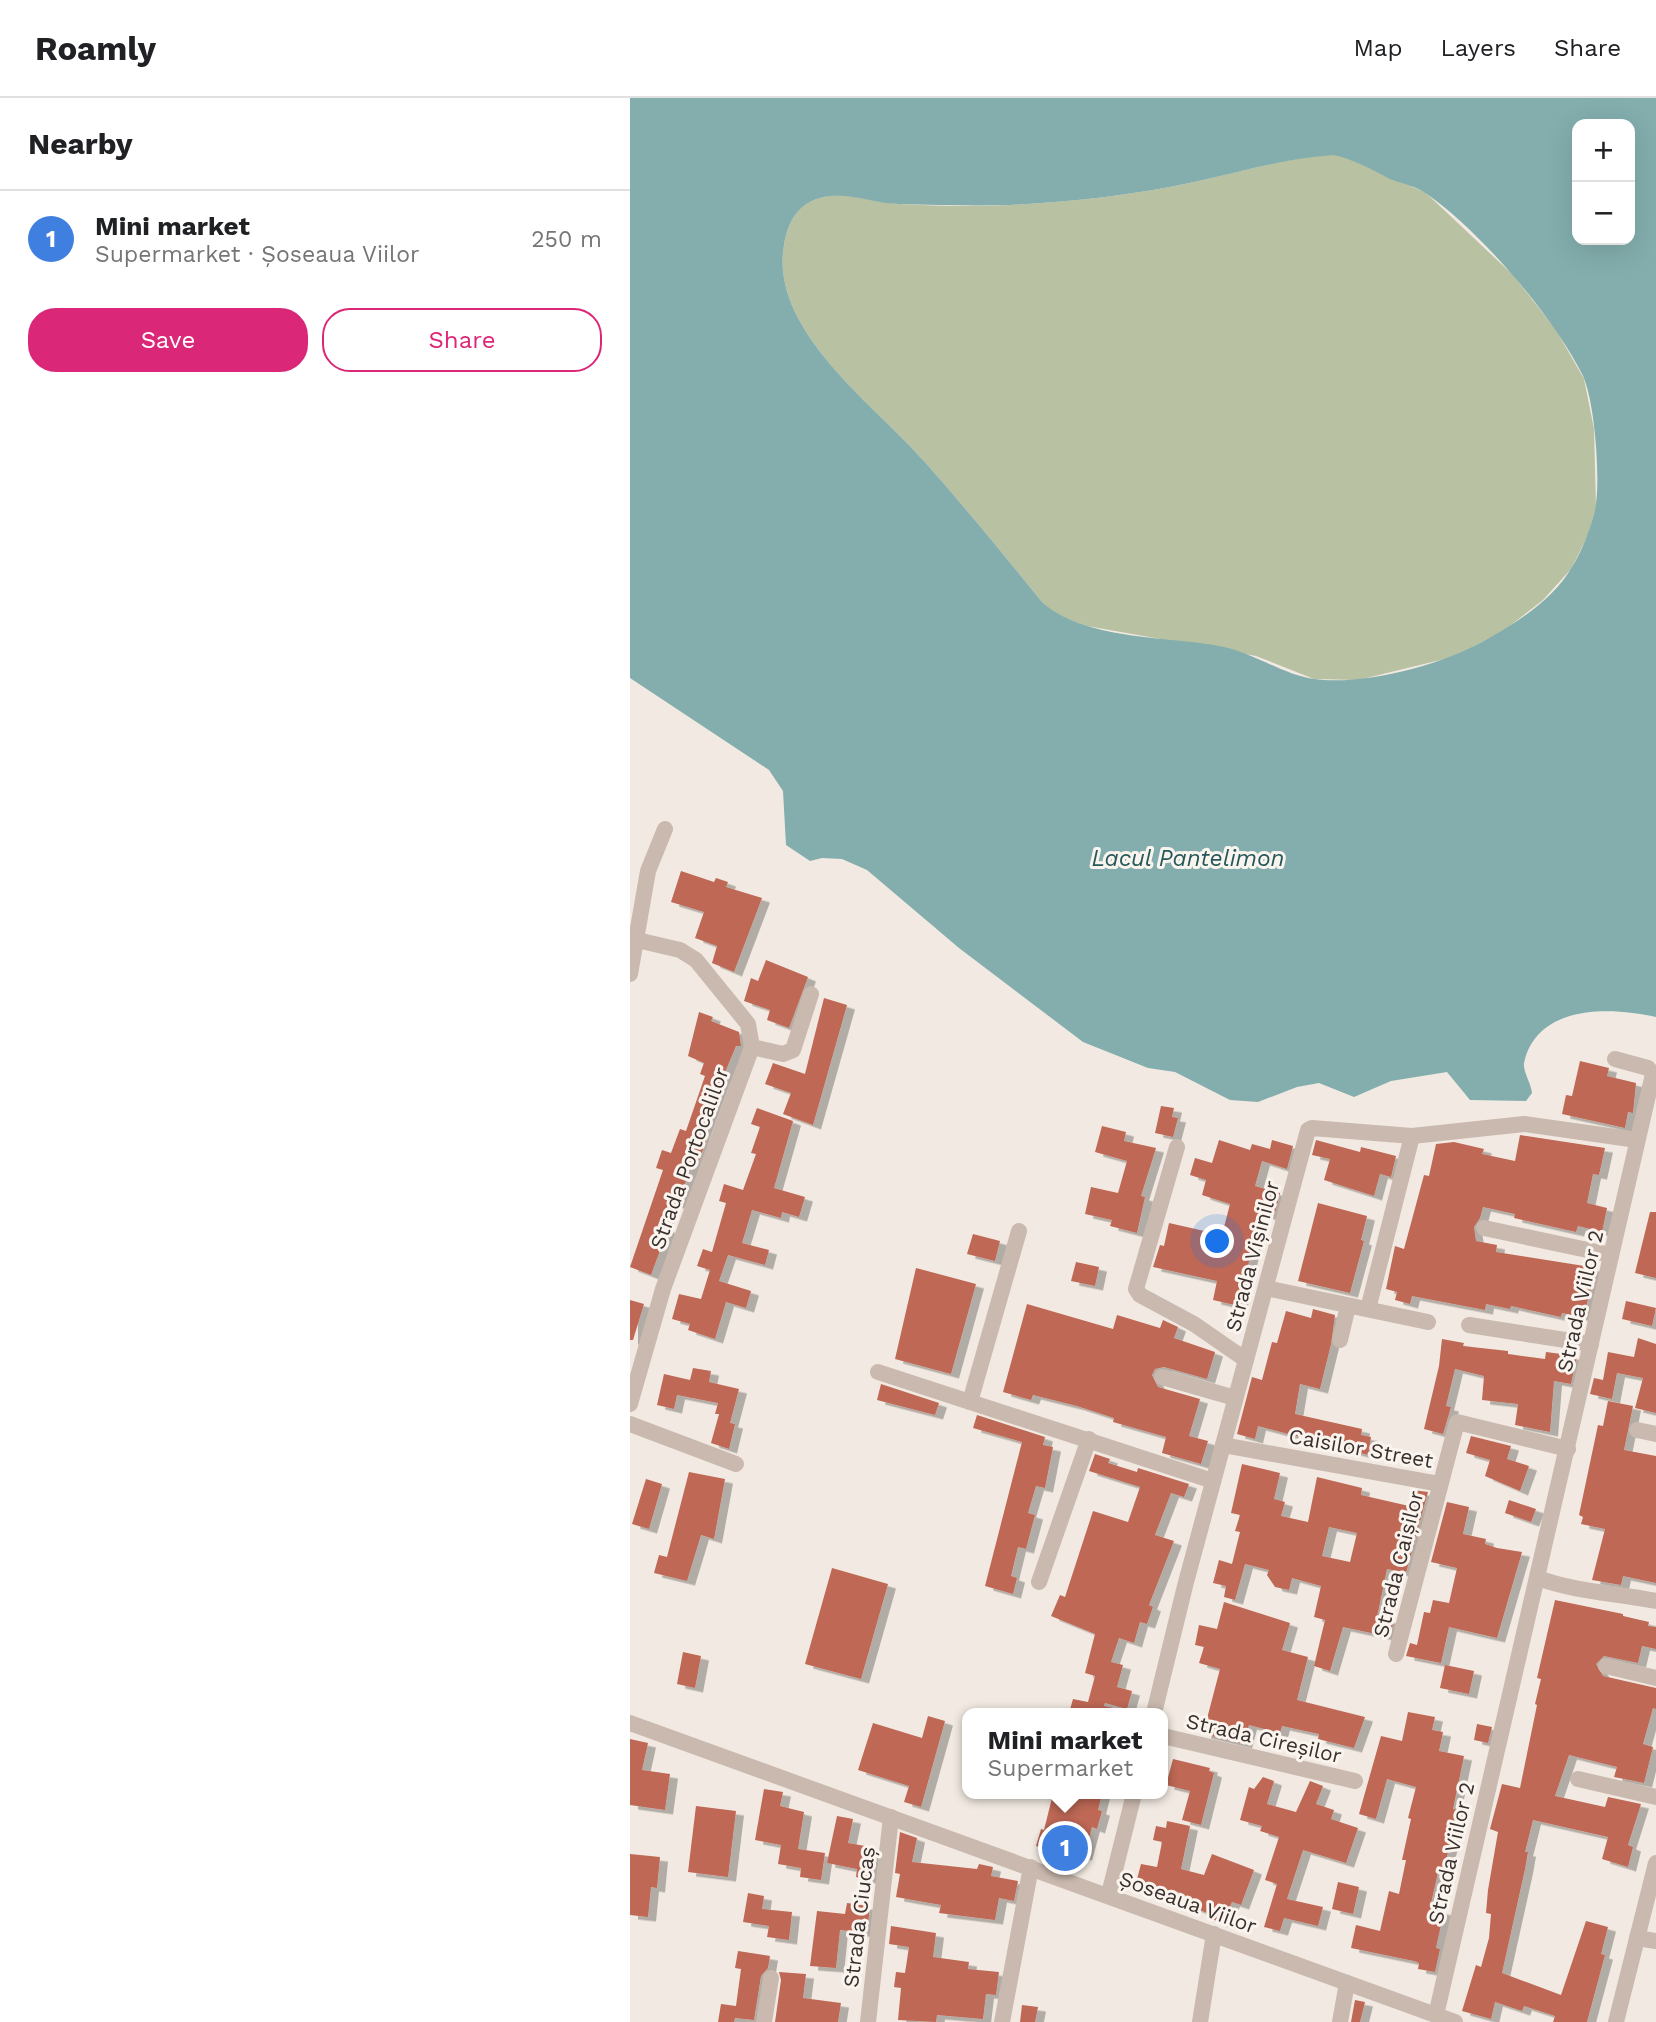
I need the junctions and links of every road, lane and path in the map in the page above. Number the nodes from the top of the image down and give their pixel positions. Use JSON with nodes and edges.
{"nodes":[{"id":1,"x":665,"y":829,"type":"dead end"},
{"id":2,"x":637,"y":940,"type":"junction"},
{"id":3,"x":630,"y":974,"type":"edge"},
{"id":4,"x":811,"y":994,"type":"dead end"},
{"id":5,"x":752,"y":1047,"type":"junction"},
{"id":6,"x":1615,"y":1059,"type":"dead end"},
{"id":7,"x":1412,"y":1136,"type":"junction"},
{"id":8,"x":1637,"y":1140,"type":"junction"},
{"id":9,"x":1177,"y":1147,"type":"dead end"},
{"id":10,"x":1484,"y":1228,"type":"dead end"},
{"id":11,"x":1019,"y":1231,"type":"dead end"},
{"id":12,"x":1611,"y":1255,"type":"junction"},
{"id":13,"x":1266,"y":1288,"type":"junction"},
{"id":14,"x":1348,"y":1306,"type":"junction"},
{"id":15,"x":1368,"y":1310,"type":"junction"},
{"id":16,"x":1428,"y":1322,"type":"dead end"},
{"id":17,"x":1469,"y":1325,"type":"dead end"},
{"id":18,"x":1340,"y":1340,"type":"dead end"},
{"id":19,"x":1591,"y":1343,"type":"junction"},
{"id":20,"x":1246,"y":1360,"type":"junction"},
{"id":21,"x":878,"y":1372,"type":"dead end"},
{"id":22,"x":1162,"y":1377,"type":"dead end"},
{"id":23,"x":1235,"y":1398,"type":"junction"},
{"id":24,"x":970,"y":1402,"type":"junction"},
{"id":25,"x":630,"y":1404,"type":"edge"},
{"id":26,"x":630,"y":1424,"type":"edge"},
{"id":27,"x":1637,"y":1430,"type":"dead end"},
{"id":28,"x":1656,"y":1434,"type":"edge"},
{"id":29,"x":1089,"y":1439,"type":"junction"},
{"id":30,"x":1223,"y":1445,"type":"junction"},
{"id":31,"x":1567,"y":1448,"type":"junction"},
{"id":32,"x":736,"y":1464,"type":"dead end"},
{"id":33,"x":1213,"y":1481,"type":"junction"},
{"id":34,"x":1440,"y":1484,"type":"junction"},
{"id":35,"x":1538,"y":1578,"type":"junction"},
{"id":36,"x":1039,"y":1582,"type":"dead end"},
{"id":37,"x":1656,"y":1601,"type":"edge"},
{"id":38,"x":1396,"y":1654,"type":"dead end"},
{"id":39,"x":1606,"y":1666,"type":"dead end"},
{"id":40,"x":1656,"y":1678,"type":"edge"},
{"id":41,"x":1155,"y":1708,"type":"edge"},
{"id":42,"x":630,"y":1723,"type":"edge"},
{"id":43,"x":1168,"y":1737,"type":"edge"},
{"id":44,"x":1578,"y":1779,"type":"dead end"},
{"id":45,"x":1355,"y":1782,"type":"dead end"},
{"id":46,"x":1656,"y":1797,"type":"edge"},
{"id":47,"x":1133,"y":1799,"type":"edge"},
{"id":48,"x":891,"y":1817,"type":"junction"},
{"id":49,"x":1656,"y":1863,"type":"edge"},
{"id":50,"x":1031,"y":1867,"type":"junction"},
{"id":51,"x":1109,"y":1895,"type":"junction"},
{"id":52,"x":1213,"y":1934,"type":"junction"},
{"id":53,"x":1637,"y":1938,"type":"junction"},
{"id":54,"x":1656,"y":1941,"type":"edge"},
{"id":55,"x":771,"y":1978,"type":"dead end"},
{"id":56,"x":1347,"y":1983,"type":"junction"},
{"id":57,"x":1436,"y":2015,"type":"junction"},
{"id":58,"x":764,"y":2022,"type":"edge"},
{"id":59,"x":868,"y":2022,"type":"edge"},
{"id":60,"x":1002,"y":2022,"type":"edge"},
{"id":61,"x":1200,"y":2022,"type":"edge"},
{"id":62,"x":1340,"y":2022,"type":"edge"},
{"id":63,"x":1455,"y":2022,"type":"edge"},
{"id":64,"x":1616,"y":2022,"type":"edge"}],
"edges":[{"from":1,"to":2,"type":"street"},
{"from":2,"to":3,"type":"street"},
{"from":2,"to":5,"type":"street","name":"Strada Portocalilor"},
{"from":4,"to":5,"type":"street","name":"Strada Portocalilor"},
{"from":5,"to":25,"type":"street","name":"Strada Portocalilor"},
{"from":6,"to":8,"type":"street","name":"Strada Viilor 2"},
{"from":7,"to":8,"type":"street","name":"Strada Vișinilor"},
{"from":7,"to":13,"type":"street","name":"Strada Vișinilor"},
{"from":7,"to":15,"type":"street"},
{"from":8,"to":12,"type":"street","name":"Strada Viilor 2"},
{"from":9,"to":20,"type":"street"},
{"from":10,"to":12,"type":"street"},
{"from":11,"to":24,"type":"street"},
{"from":12,"to":19,"type":"street","name":"Strada Viilor 2"},
{"from":13,"to":14,"type":"street"},
{"from":13,"to":20,"type":"street","name":"Strada Vișinilor"},
{"from":14,"to":15,"type":"street"},
{"from":14,"to":18,"type":"street"},
{"from":15,"to":16,"type":"street"},
{"from":17,"to":19,"type":"street"},
{"from":19,"to":31,"type":"street","name":"Strada Viilor 2"},
{"from":20,"to":23,"type":"street","name":"Strada Vișinilor"},
{"from":21,"to":24,"type":"street"},
{"from":22,"to":23,"type":"street"},
{"from":23,"to":30,"type":"street","name":"Strada Vișinilor"},
{"from":24,"to":29,"type":"street"},
{"from":26,"to":32,"type":"street"},
{"from":27,"to":28,"type":"street"},
{"from":29,"to":33,"type":"street"},
{"from":29,"to":36,"type":"street"},
{"from":30,"to":33,"type":"street","name":"Strada Vișinilor"},
{"from":30,"to":34,"type":"street","name":"Caisilor Street"},
{"from":31,"to":34,"type":"street","name":"Caisilor Street"},
{"from":31,"to":35,"type":"street","name":"Strada Viilor 2"},
{"from":33,"to":41,"type":"street","name":"Strada Vișinilor"},
{"from":34,"to":38,"type":"street","name":"Strada Caișilor"},
{"from":35,"to":37,"type":"street"},
{"from":35,"to":57,"type":"street","name":"Strada Viilor 2"},
{"from":39,"to":40,"type":"street"},
{"from":42,"to":48,"type":"street","name":"Șoseaua Viilor"},
{"from":43,"to":45,"type":"street","name":"Strada Cireșilor"},
{"from":44,"to":46,"type":"street"},
{"from":47,"to":51,"type":"street"},
{"from":48,"to":50,"type":"street","name":"Șoseaua Viilor"},
{"from":48,"to":59,"type":"street","name":"Strada Ciucaș"},
{"from":49,"to":53,"type":"street"},
{"from":50,"to":51,"type":"street","name":"Șoseaua Viilor"},
{"from":50,"to":60,"type":"street"},
{"from":51,"to":52,"type":"street","name":"Șoseaua Viilor"},
{"from":52,"to":56,"type":"street","name":"Șoseaua Viilor"},
{"from":52,"to":61,"type":"street"},
{"from":53,"to":54,"type":"street"},
{"from":53,"to":64,"type":"street"},
{"from":55,"to":58,"type":"street"},
{"from":56,"to":57,"type":"street","name":"Șoseaua Viilor"},
{"from":56,"to":62,"type":"street"},
{"from":57,"to":63,"type":"street","name":"Șoseaua Viilor"}]}
